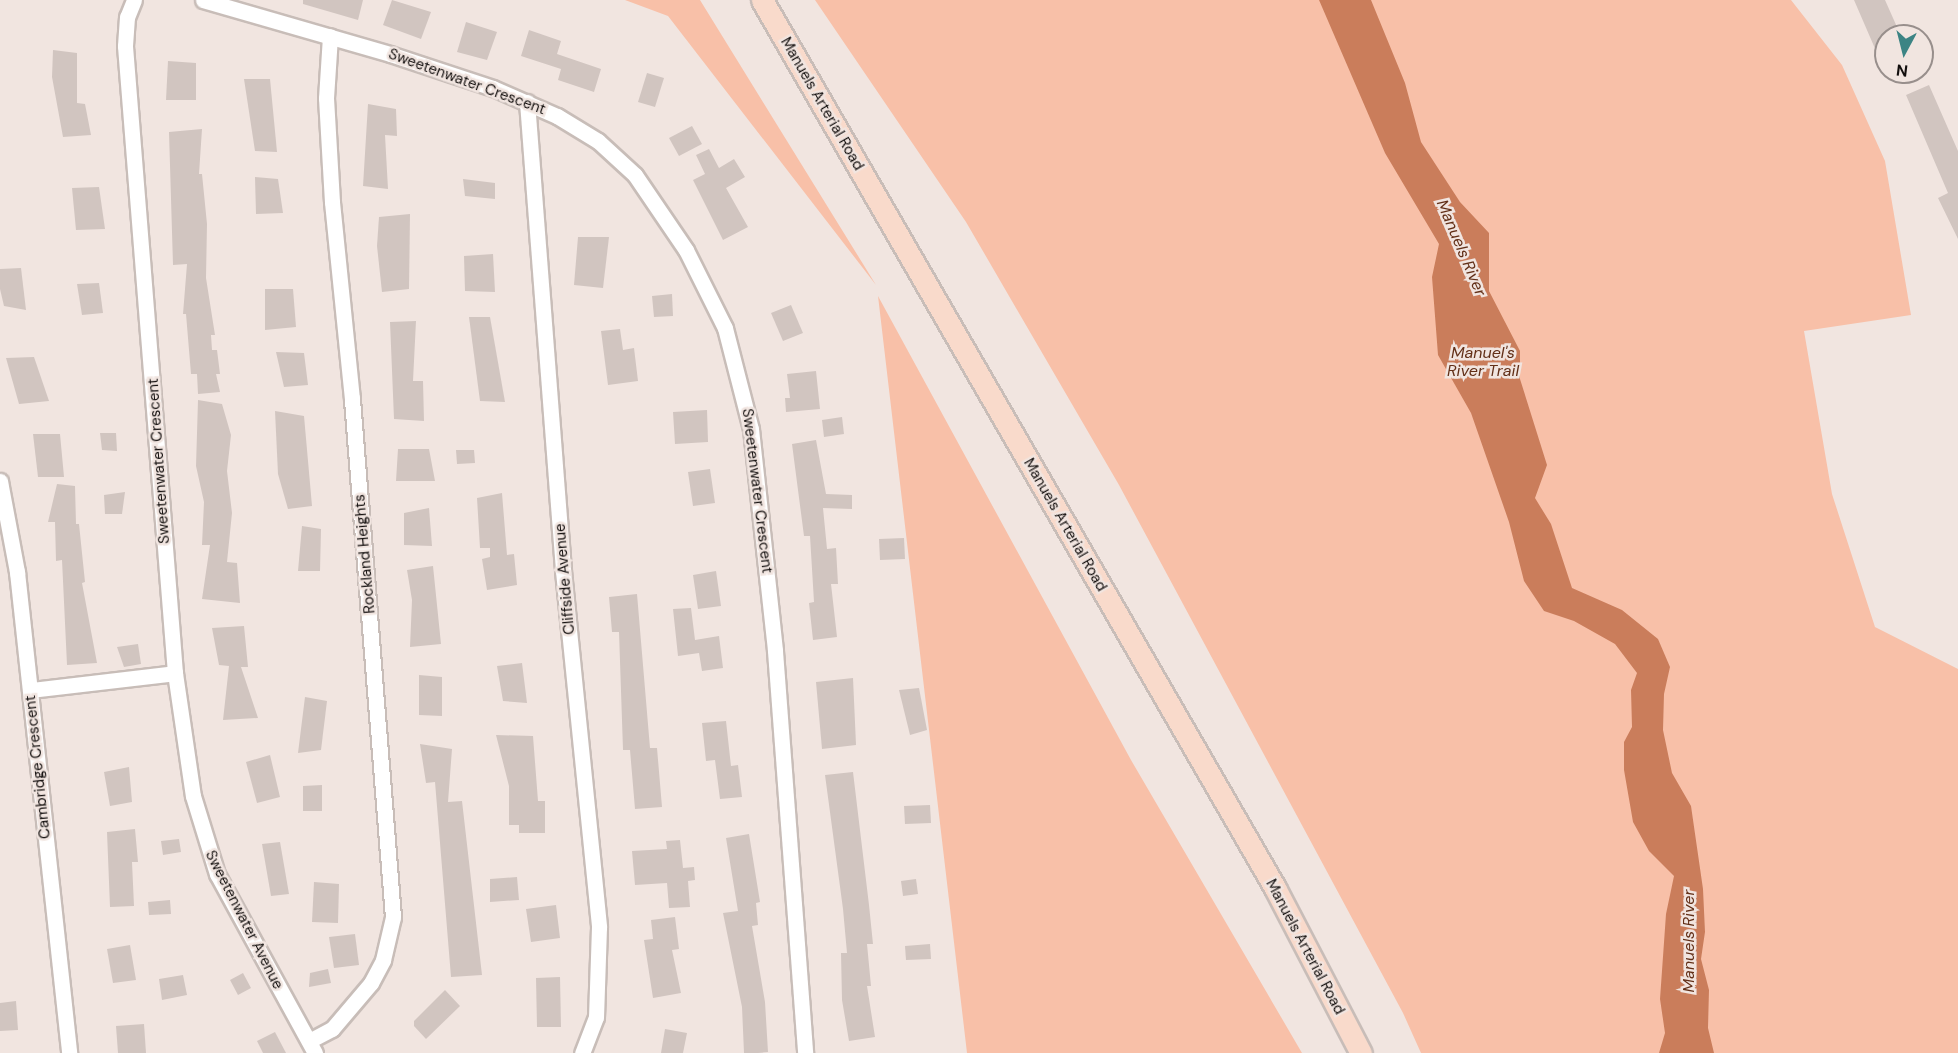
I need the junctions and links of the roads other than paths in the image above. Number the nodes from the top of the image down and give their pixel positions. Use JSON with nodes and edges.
{"nodes":[{"id":1,"x":134,"y":0,"type":"edge"},
{"id":2,"x":203,"y":0,"type":"edge"},
{"id":3,"x":762,"y":0,"type":"edge"},
{"id":4,"x":330,"y":36,"type":"junction"},
{"id":5,"x":527,"y":102,"type":"junction"},
{"id":6,"x":0,"y":481,"type":"edge"},
{"id":7,"x":170,"y":602,"type":"joint"},
{"id":8,"x":175,"y":673,"type":"junction"},
{"id":9,"x":31,"y":690,"type":"junction"},
{"id":10,"x":312,"y":1047,"type":"edge"},
{"id":11,"x":69,"y":1053,"type":"edge"},
{"id":12,"x":582,"y":1053,"type":"edge"},
{"id":13,"x":805,"y":1053,"type":"edge"},
{"id":14,"x":1361,"y":1053,"type":"edge"}],
"edges":[{"from":1,"to":7,"type":"street","name":"Sweetenwater Crescent"},
{"from":2,"to":4,"type":"street","name":"Sweetenwater Crescent"},
{"from":3,"to":14,"type":"main road","name":"Manuels Arterial Road"},
{"from":4,"to":5,"type":"street","name":"Sweetenwater Crescent"},
{"from":4,"to":10,"type":"street","name":"Rockland Heights"},
{"from":5,"to":12,"type":"street","name":"Cliffside Avenue"},
{"from":5,"to":13,"type":"street","name":"Sweetenwater Crescent"},
{"from":6,"to":9,"type":"street","name":"Cambridge Crescent"},
{"from":7,"to":8,"type":"street","name":"Sweetenwater Avenue"},
{"from":8,"to":9,"type":"street"},
{"from":8,"to":10,"type":"street","name":"Sweetenwater Avenue"},
{"from":9,"to":11,"type":"street","name":"Cambridge Crescent"}]}
